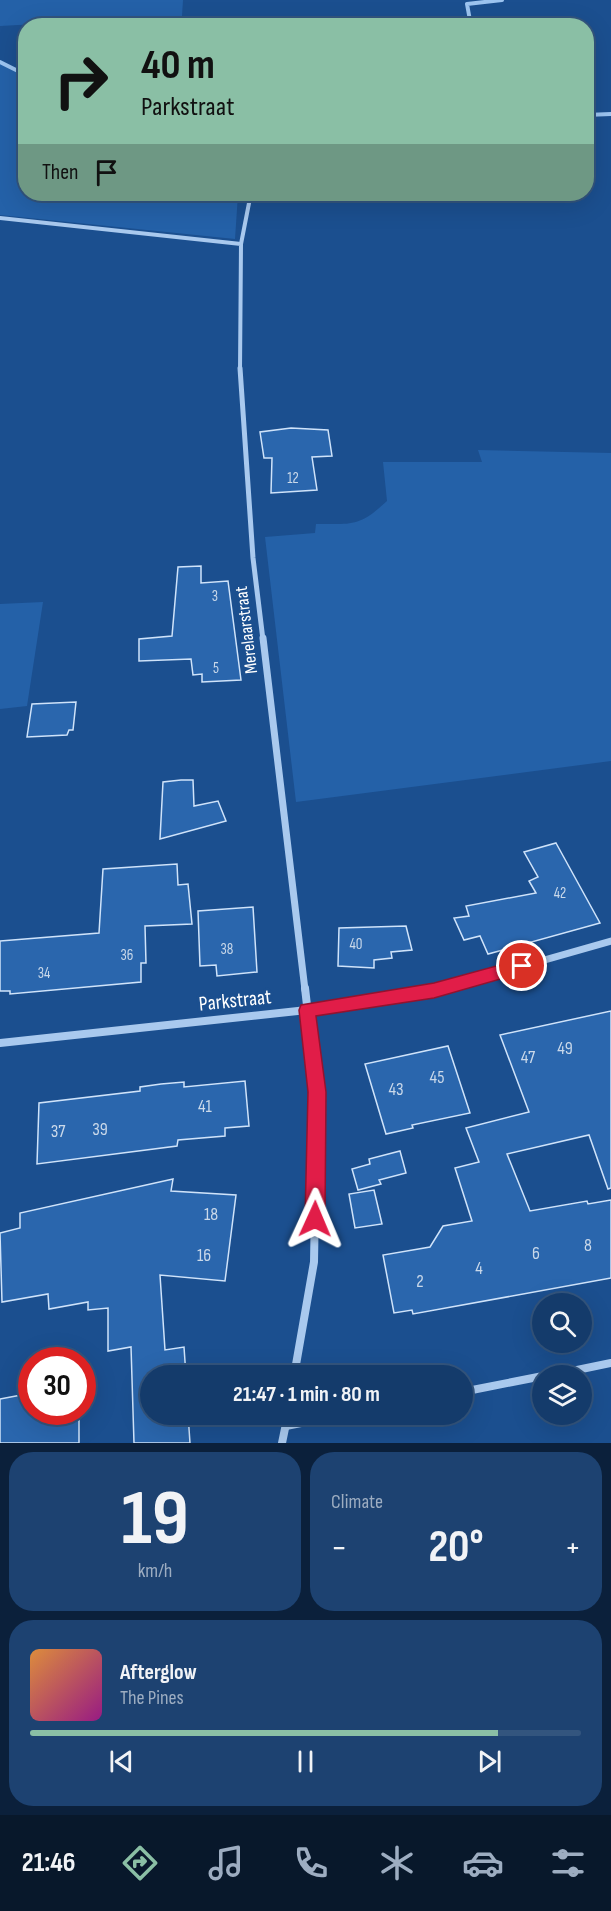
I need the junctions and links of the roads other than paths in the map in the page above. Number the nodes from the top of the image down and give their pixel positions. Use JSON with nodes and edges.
{"nodes":[{"id":1,"x":249,"y":201,"type":"edge"},
{"id":2,"x":0,"y":218,"type":"edge"},
{"id":3,"x":241,"y":244,"type":"junction"},
{"id":4,"x":611,"y":941,"type":"edge"},
{"id":5,"x":307,"y":1010,"type":"junction"},
{"id":6,"x":0,"y":1043,"type":"edge"},
{"id":7,"x":611,"y":1363,"type":"edge"},
{"id":8,"x":296,"y":1365,"type":"edge"},
{"id":9,"x":592,"y":1367,"type":"edge"},
{"id":10,"x":532,"y":1378,"type":"edge"},
{"id":11,"x":473,"y":1390,"type":"edge"},
{"id":12,"x":291,"y":1425,"type":"edge"},
{"id":13,"x":286,"y":1426,"type":"joint"},
{"id":14,"x":282,"y":1443,"type":"edge"}],
"edges":[{"from":1,"to":3,"type":"street","name":"Merelaarstraat"},
{"from":2,"to":3,"type":"street"},
{"from":3,"to":5,"type":"street","name":"Merelaarstraat"},
{"from":4,"to":5,"type":"street","name":"Parkstraat"},
{"from":5,"to":6,"type":"street","name":"Parkstraat"},
{"from":5,"to":8,"type":"street","name":"Merelaarstraat"},
{"from":7,"to":9,"type":"street"},
{"from":10,"to":11,"type":"street"},
{"from":12,"to":13,"type":"street"},
{"from":13,"to":14,"type":"street"}]}
